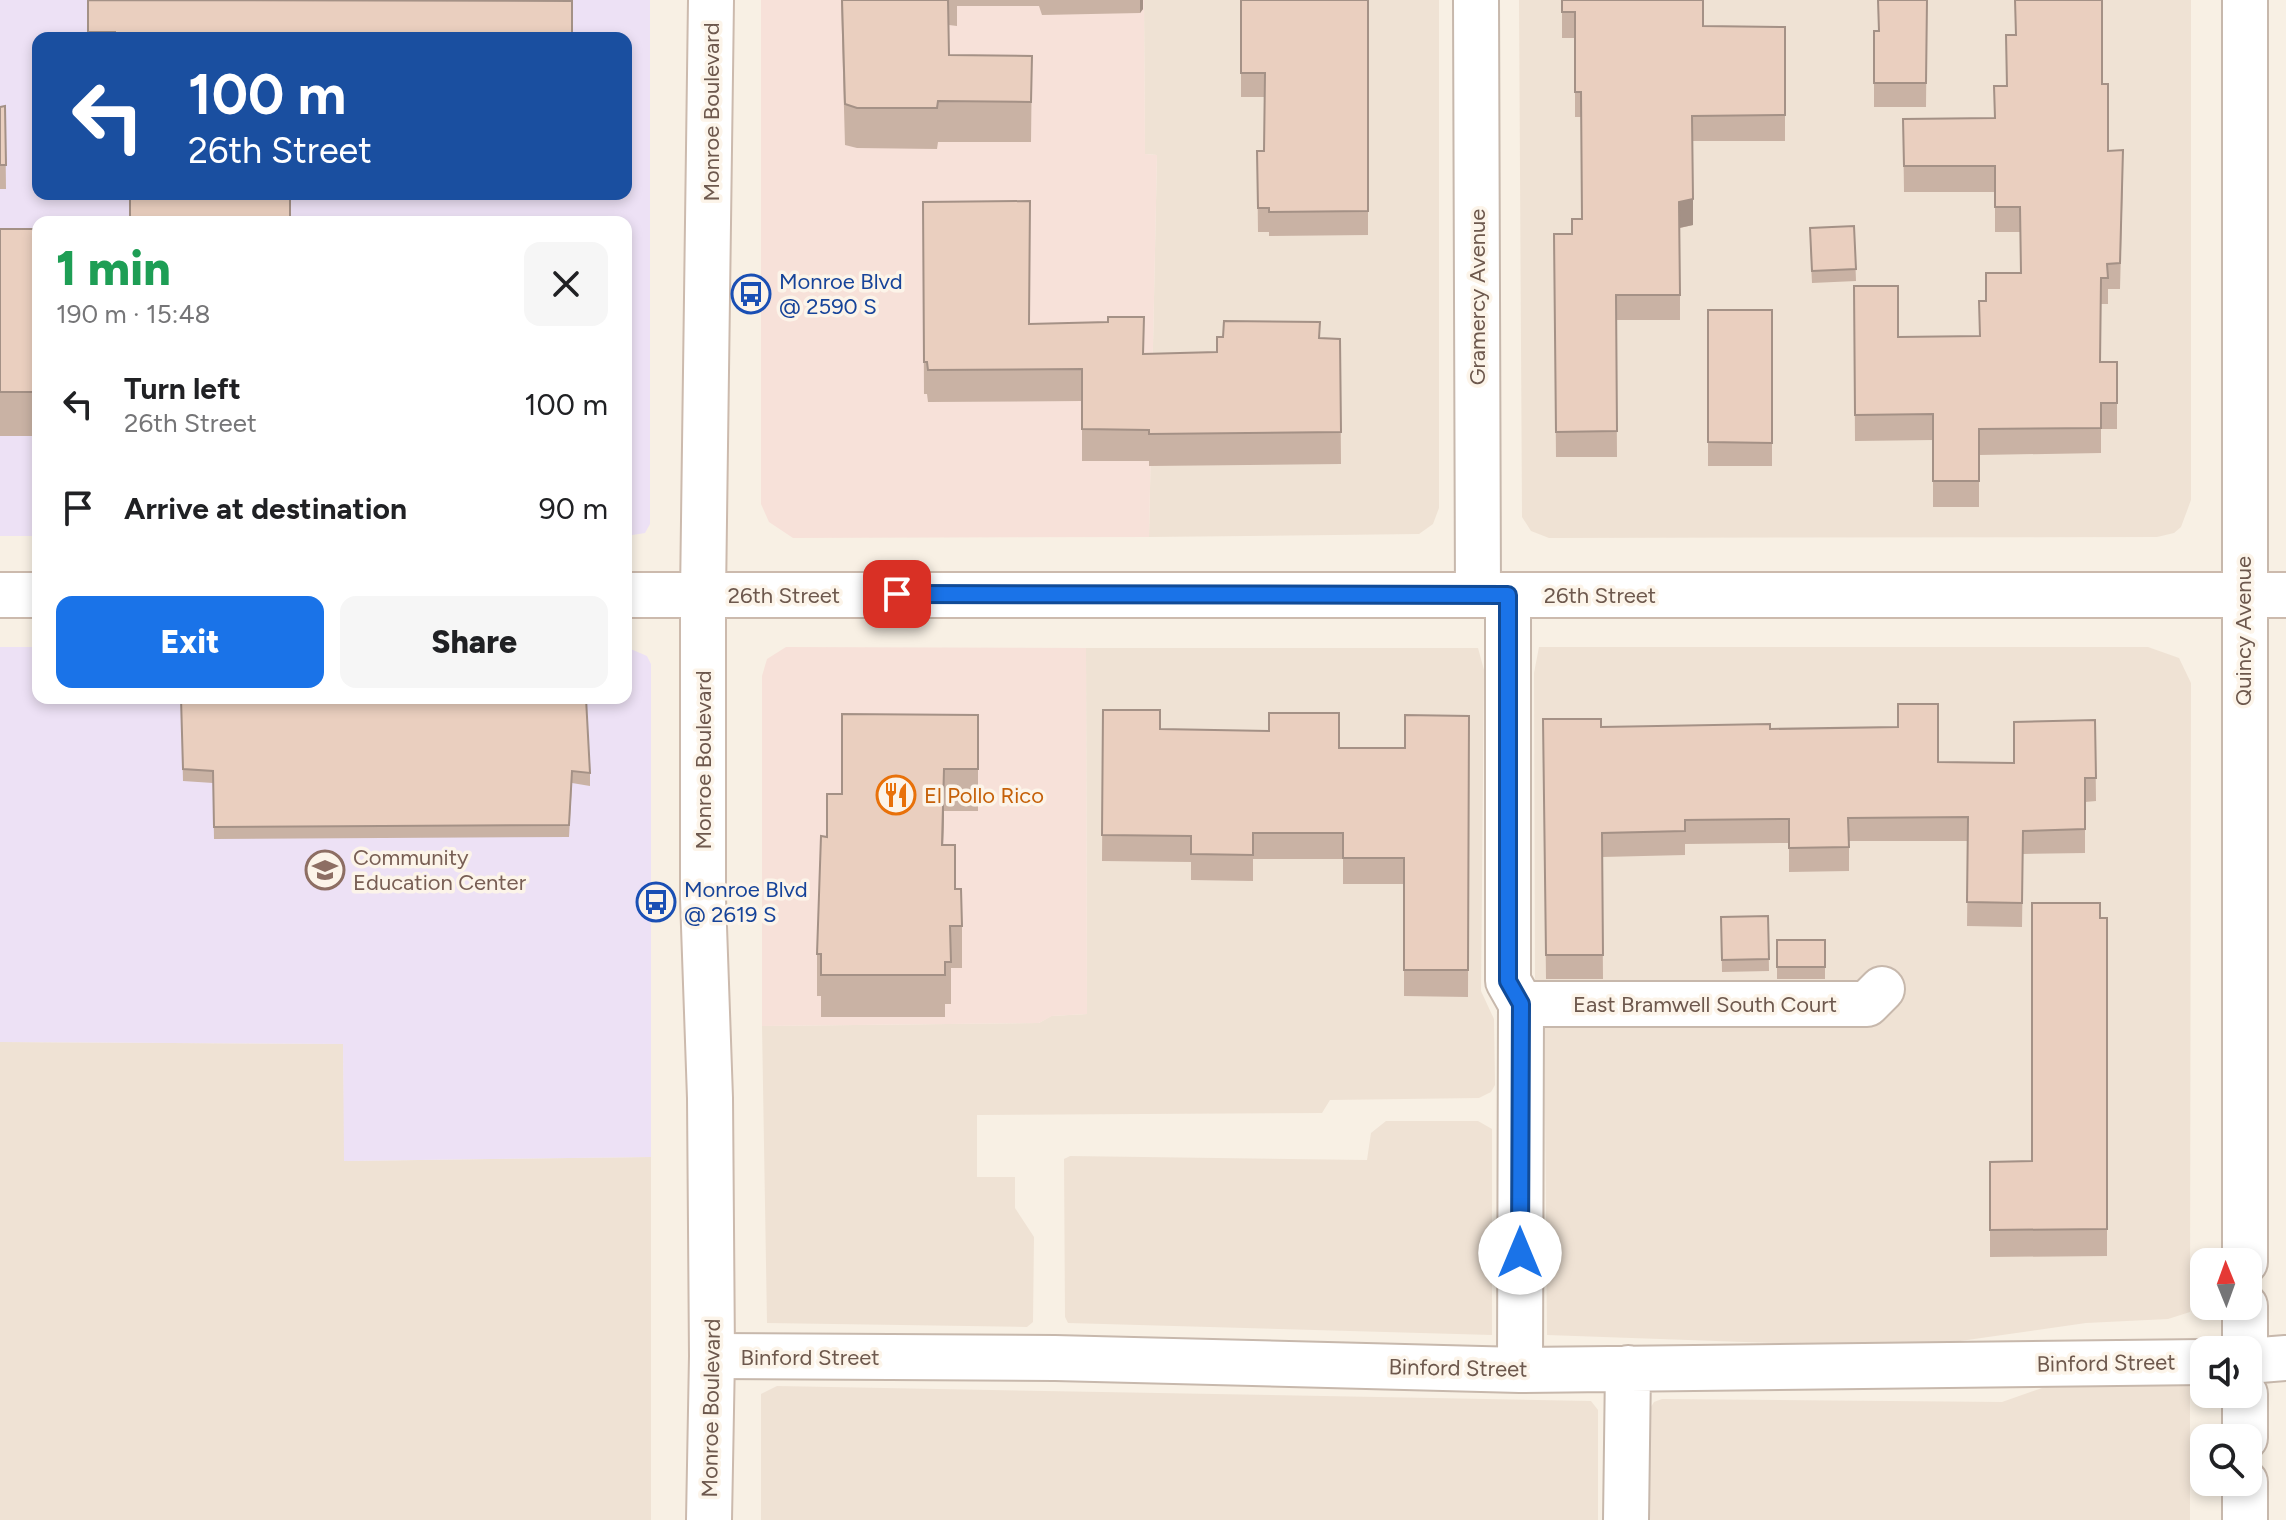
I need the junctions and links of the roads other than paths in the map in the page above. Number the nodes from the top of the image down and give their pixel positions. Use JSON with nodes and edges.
{"nodes":[{"id":1,"x":711,"y":0,"type":"edge"},
{"id":2,"x":1476,"y":0,"type":"edge"},
{"id":3,"x":2245,"y":0,"type":"edge"},
{"id":4,"x":2243,"y":594,"type":"junction"},
{"id":5,"x":0,"y":595,"type":"edge"},
{"id":6,"x":32,"y":595,"type":"edge"},
{"id":7,"x":632,"y":595,"type":"edge"},
{"id":8,"x":703,"y":595,"type":"junction"},
{"id":9,"x":1493,"y":595,"type":"junction"},
{"id":10,"x":2286,"y":595,"type":"edge"},
{"id":11,"x":1882,"y":989,"type":"dead end"},
{"id":12,"x":1521,"y":1004,"type":"junction"},
{"id":13,"x":2245,"y":1248,"type":"edge"},
{"id":14,"x":712,"y":1356,"type":"junction"},
{"id":15,"x":2286,"y":1358,"type":"edge"},
{"id":16,"x":2262,"y":1360,"type":"edge"},
{"id":17,"x":2190,"y":1362,"type":"edge"},
{"id":18,"x":1628,"y":1368,"type":"junction"},
{"id":19,"x":1520,"y":1370,"type":"junction"},
{"id":20,"x":2245,"y":1496,"type":"edge"},
{"id":21,"x":709,"y":1520,"type":"edge"},
{"id":22,"x":1626,"y":1520,"type":"edge"},
{"id":23,"x":2245,"y":1520,"type":"edge"}],
"edges":[{"from":1,"to":8,"type":"street","name":"Monroe Boulevard"},
{"from":2,"to":9,"type":"street","name":"Gramercy Avenue"},
{"from":3,"to":4,"type":"street","name":"Quincy Avenue"},
{"from":4,"to":9,"type":"street","name":"26th Street"},
{"from":4,"to":10,"type":"street","name":"26th Street"},
{"from":4,"to":13,"type":"street","name":"Quincy Avenue"},
{"from":5,"to":6,"type":"street"},
{"from":7,"to":8,"type":"street","name":"26th Street"},
{"from":8,"to":9,"type":"street","name":"26th Street"},
{"from":8,"to":14,"type":"street","name":"Monroe Boulevard"},
{"from":9,"to":12,"type":"street","name":"Gramercy Avenue"},
{"from":11,"to":12,"type":"street","name":"East Bramwell South Court"},
{"from":12,"to":19,"type":"street","name":"Gramercy Avenue"},
{"from":14,"to":19,"type":"street","name":"Binford Street"},
{"from":14,"to":21,"type":"street","name":"Monroe Boulevard"},
{"from":15,"to":16,"type":"street"},
{"from":17,"to":18,"type":"street","name":"Binford Street"},
{"from":18,"to":19,"type":"street","name":"Binford Street"},
{"from":18,"to":22,"type":"street"},
{"from":20,"to":23,"type":"street"}]}
